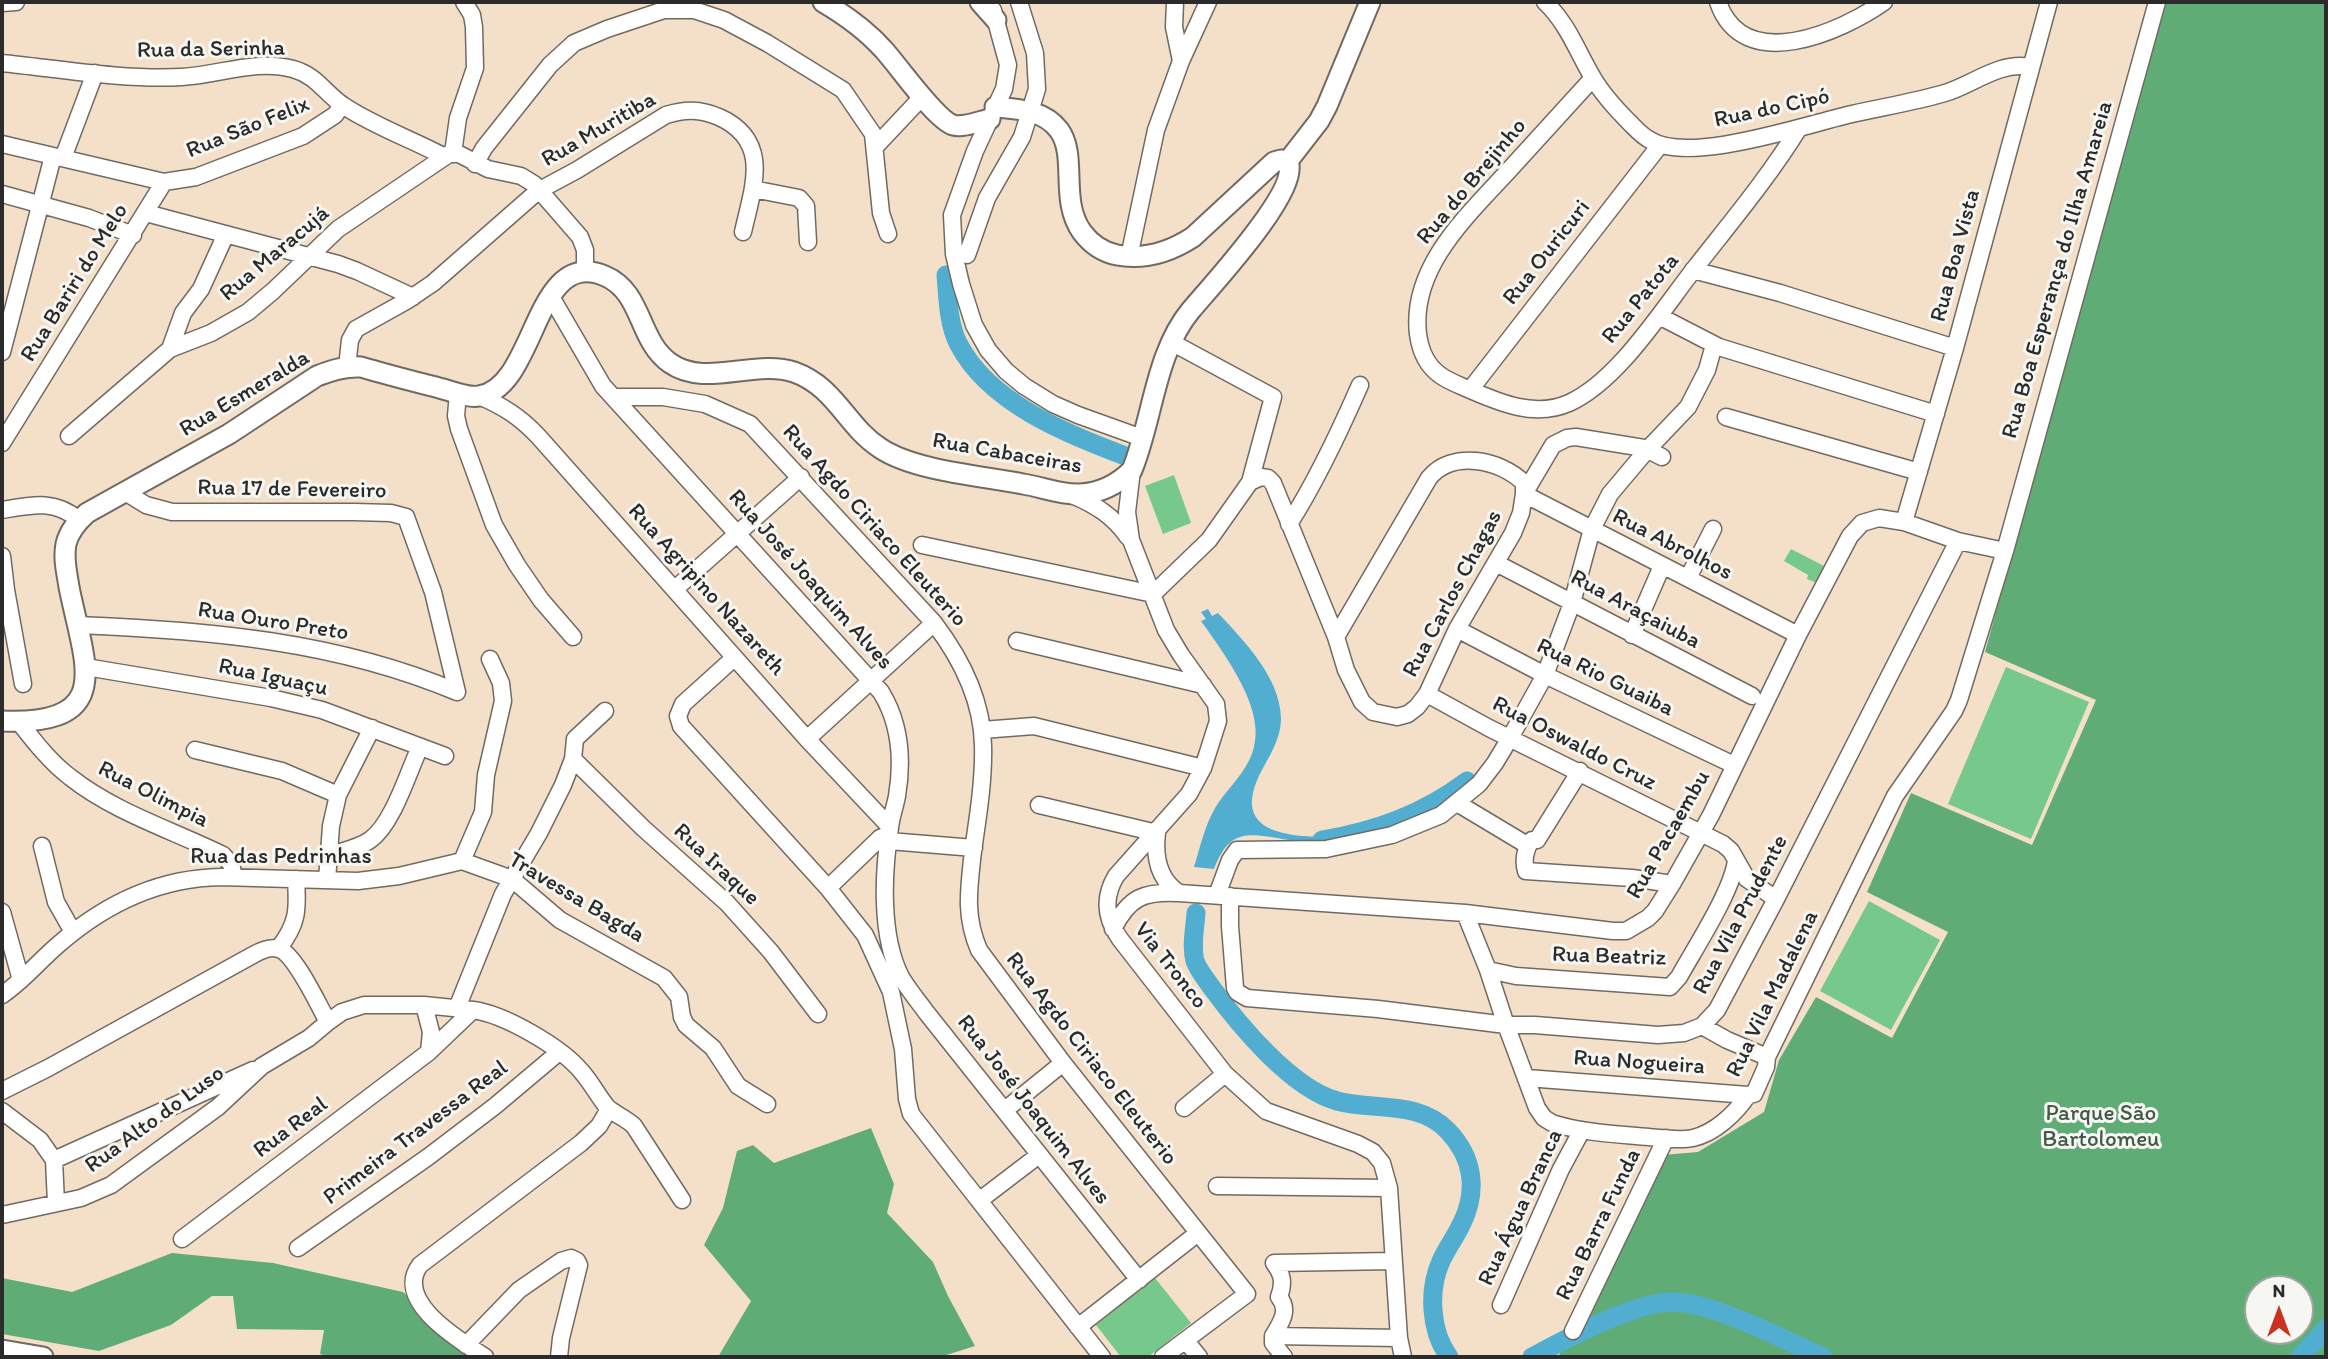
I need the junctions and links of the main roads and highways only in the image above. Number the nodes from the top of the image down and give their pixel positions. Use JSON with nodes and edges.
{"nodes":[{"id":1,"x":823,"y":2,"type":"edge"},
{"id":2,"x":980,"y":2,"type":"edge"},
{"id":3,"x":1370,"y":2,"type":"edge"},
{"id":4,"x":994,"y":11,"type":"edge"},
{"id":5,"x":1288,"y":161,"type":"junction"},
{"id":6,"x":479,"y":396,"type":"joint"},
{"id":7,"x":10,"y":722,"type":"edge"},
{"id":8,"x":2,"y":1350,"type":"edge"},
{"id":9,"x":43,"y":1357,"type":"edge"}],
"edges":[{"from":1,"to":5,"type":"main road"},
{"from":2,"to":4,"type":"main road"},
{"from":3,"to":5,"type":"main road"},
{"from":5,"to":6,"type":"main road","name":"Rua Cabaceiras"},
{"from":6,"to":7,"type":"main road","name":"Rua Esmeralda"},
{"from":8,"to":9,"type":"main road"}]}
